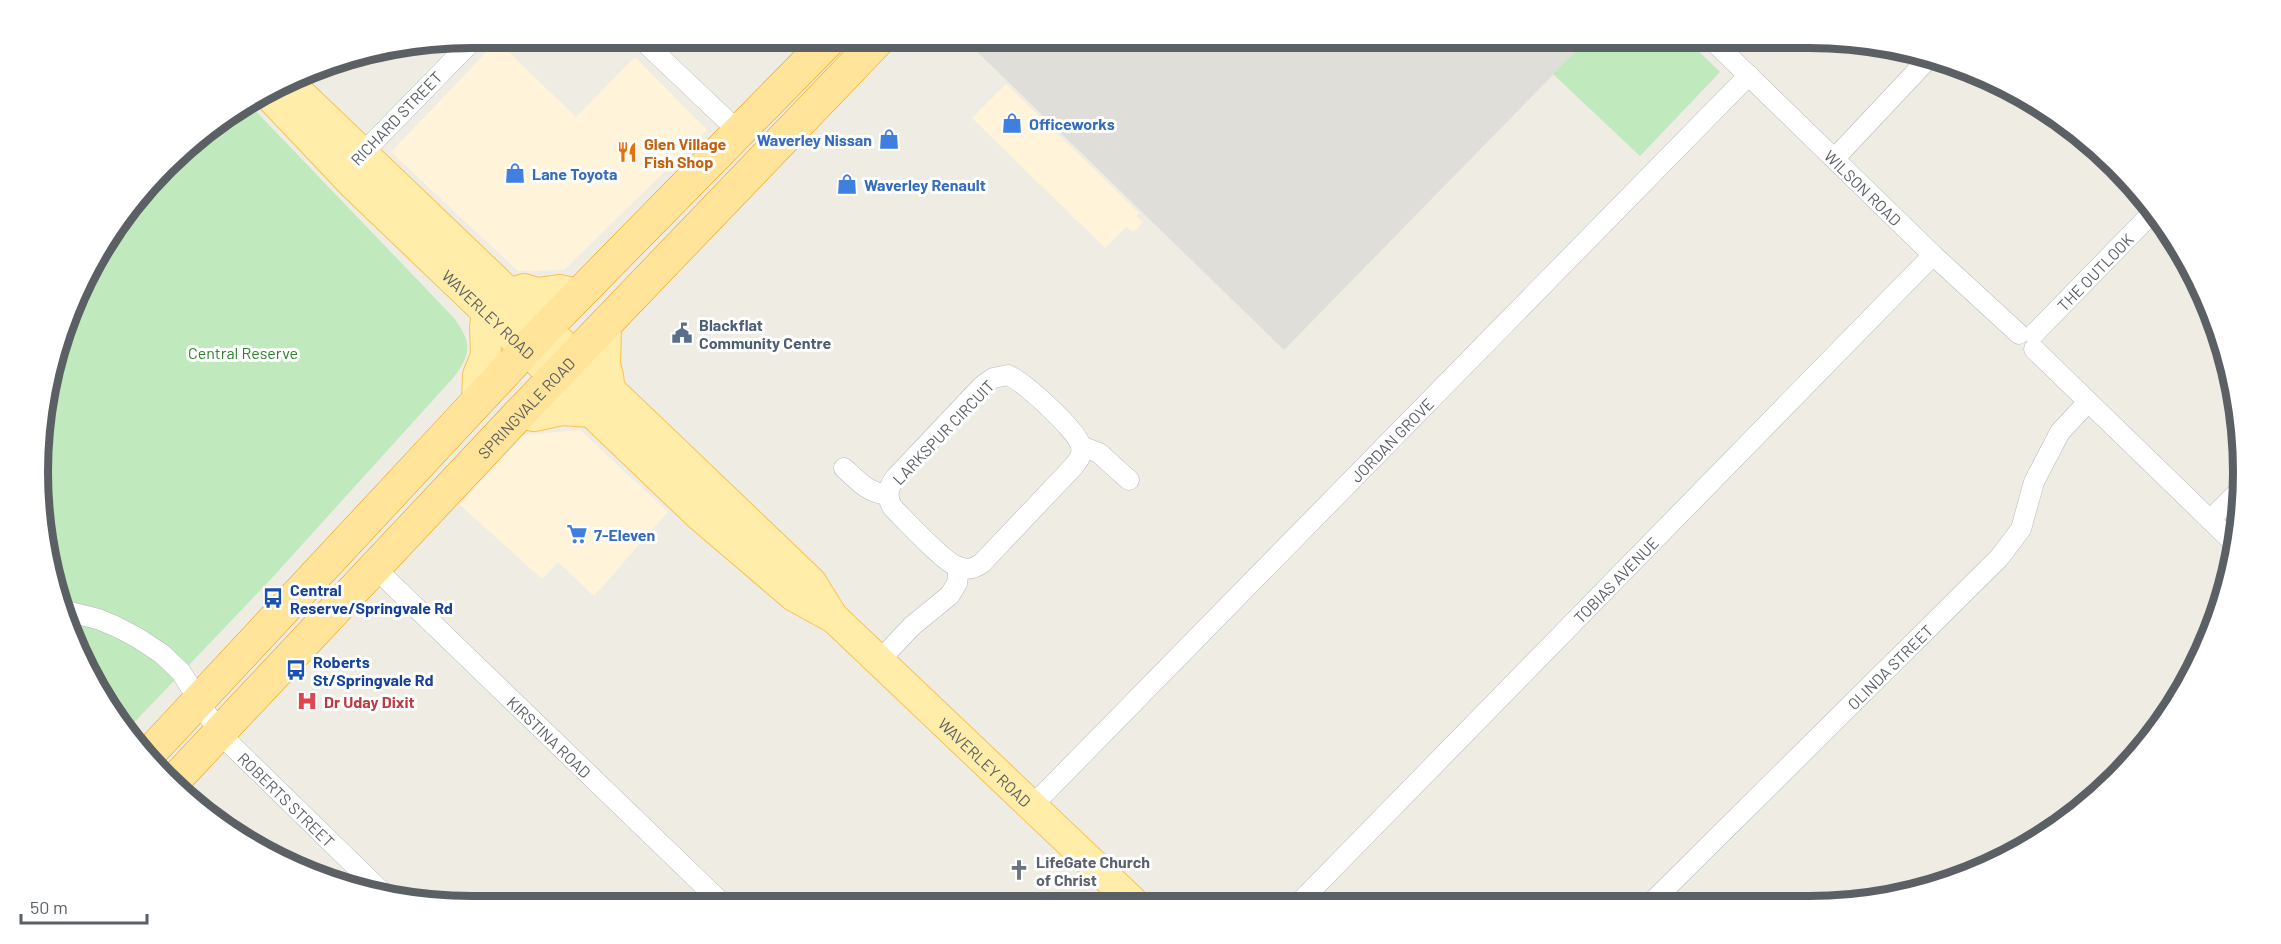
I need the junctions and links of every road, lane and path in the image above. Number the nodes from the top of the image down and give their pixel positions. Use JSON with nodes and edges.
{"nodes":[{"id":1,"x":465,"y":48,"type":"edge"},
{"id":2,"x":651,"y":48,"type":"edge"},
{"id":3,"x":821,"y":48,"type":"edge"},
{"id":4,"x":856,"y":48,"type":"edge"},
{"id":5,"x":1721,"y":48,"type":"edge"},
{"id":6,"x":1924,"y":64,"type":"edge"},
{"id":7,"x":1749,"y":75,"type":"junction"},
{"id":8,"x":292,"y":88,"type":"edge"},
{"id":9,"x":273,"y":98,"type":"edge"},
{"id":10,"x":739,"y":132,"type":"junction"},
{"id":11,"x":1834,"y":158,"type":"junction"},
{"id":12,"x":352,"y":164,"type":"junction"},
{"id":13,"x":2148,"y":217,"type":"edge"},
{"id":14,"x":1933,"y":255,"type":"junction"},
{"id":15,"x":578,"y":294,"type":"junction"},
{"id":16,"x":497,"y":303,"type":"junction"},
{"id":17,"x":606,"y":323,"type":"junction"},
{"id":18,"x":535,"y":339,"type":"junction"},
{"id":19,"x":2029,"y":339,"type":"junction"},
{"id":20,"x":564,"y":367,"type":"junction"},
{"id":21,"x":477,"y":401,"type":"junction"},
{"id":22,"x":599,"y":401,"type":"junction"},
{"id":23,"x":2088,"y":402,"type":"junction"},
{"id":24,"x":520,"y":413,"type":"junction"},
{"id":25,"x":1081,"y":446,"type":"junction"},
{"id":26,"x":844,"y":468,"type":"dead end"},
{"id":27,"x":1129,"y":480,"type":"dead end"},
{"id":28,"x":888,"y":495,"type":"junction"},
{"id":29,"x":2232,"y":498,"type":"edge"},
{"id":30,"x":2210,"y":520,"type":"junction"},
{"id":31,"x":2228,"y":537,"type":"edge"},
{"id":32,"x":374,"y":567,"type":"junction"},
{"id":33,"x":958,"y":567,"type":"junction"},
{"id":34,"x":73,"y":613,"type":"edge"},
{"id":35,"x":880,"y":660,"type":"junction"},
{"id":36,"x":200,"y":700,"type":"junction"},
{"id":37,"x":219,"y":733,"type":"junction"},
{"id":38,"x":152,"y":751,"type":"edge"},
{"id":39,"x":178,"y":777,"type":"edge"},
{"id":40,"x":1033,"y":805,"type":"junction"},
{"id":41,"x":375,"y":885,"type":"edge"},
{"id":42,"x":715,"y":896,"type":"edge"},
{"id":43,"x":1127,"y":896,"type":"edge"},
{"id":44,"x":1306,"y":896,"type":"edge"},
{"id":45,"x":1658,"y":896,"type":"edge"}],
"edges":[{"from":1,"to":12,"type":"street","name":"RICHARD STREET"},
{"from":2,"to":10,"type":"street"},
{"from":3,"to":10,"type":"highway"},
{"from":4,"to":17,"type":"highway","name":"SPRINGVALE ROAD"},
{"from":5,"to":7,"type":"street","name":"WILSON ROAD"},
{"from":6,"to":11,"type":"street"},
{"from":7,"to":11,"type":"street","name":"WILSON ROAD"},
{"from":7,"to":40,"type":"street","name":"JORDAN GROVE"},
{"from":8,"to":12,"type":"main road","name":"WAVERLEY ROAD"},
{"from":9,"to":12,"type":"main road","name":"WAVERLEY ROAD"},
{"from":10,"to":15,"type":"highway"},
{"from":11,"to":14,"type":"street","name":"WILSON ROAD"},
{"from":12,"to":16,"type":"main road","name":"WAVERLEY ROAD"},
{"from":13,"to":19,"type":"street","name":"THE OUTLOOK"},
{"from":14,"to":19,"type":"street","name":"WILSON ROAD"},
{"from":14,"to":44,"type":"street","name":"TOBIAS AVENUE"},
{"from":15,"to":16,"type":"main road"},
{"from":15,"to":18,"type":"highway"},
{"from":16,"to":18,"type":"main road","name":"WAVERLEY ROAD"},
{"from":16,"to":21,"type":"main road"},
{"from":17,"to":20,"type":"highway","name":"SPRINGVALE ROAD"},
{"from":17,"to":22,"type":"main road"},
{"from":18,"to":20,"type":"main road","name":"WAVERLEY ROAD"},
{"from":18,"to":21,"type":"highway"},
{"from":19,"to":23,"type":"street","name":"WILSON ROAD"},
{"from":20,"to":22,"type":"main road","name":"WAVERLEY ROAD"},
{"from":20,"to":24,"type":"highway","name":"SPRINGVALE ROAD"},
{"from":21,"to":36,"type":"highway"},
{"from":22,"to":24,"type":"main road"},
{"from":22,"to":35,"type":"main road","name":"WAVERLEY ROAD"},
{"from":23,"to":30,"type":"street","name":"WILSON ROAD"},
{"from":23,"to":45,"type":"street","name":"OLINDA STREET"},
{"from":24,"to":32,"type":"highway","name":"SPRINGVALE ROAD"},
{"from":25,"to":27,"type":"street","name":"LARKSPUR CIRCUIT"},
{"from":25,"to":28,"type":"street","name":"LARKSPUR CIRCUIT"},
{"from":25,"to":33,"type":"street"},
{"from":26,"to":28,"type":"street","name":"LARKSPUR CIRCUIT"},
{"from":28,"to":33,"type":"street","name":"LARKSPUR CIRCUIT"},
{"from":29,"to":30,"type":"street"},
{"from":30,"to":31,"type":"street","name":"WILSON ROAD"},
{"from":32,"to":37,"type":"highway","name":"SPRINGVALE ROAD"},
{"from":32,"to":42,"type":"street","name":"KIRSTINA ROAD"},
{"from":33,"to":35,"type":"street"},
{"from":34,"to":36,"type":"street","name":"ROBERTS STREET"},
{"from":35,"to":40,"type":"main road","name":"WAVERLEY ROAD"},
{"from":36,"to":37,"type":"street","name":"ROBERTS STREET"},
{"from":36,"to":38,"type":"highway"},
{"from":37,"to":39,"type":"highway","name":"SPRINGVALE ROAD"},
{"from":37,"to":41,"type":"street","name":"ROBERTS STREET"},
{"from":40,"to":43,"type":"main road","name":"WAVERLEY ROAD"}]}
